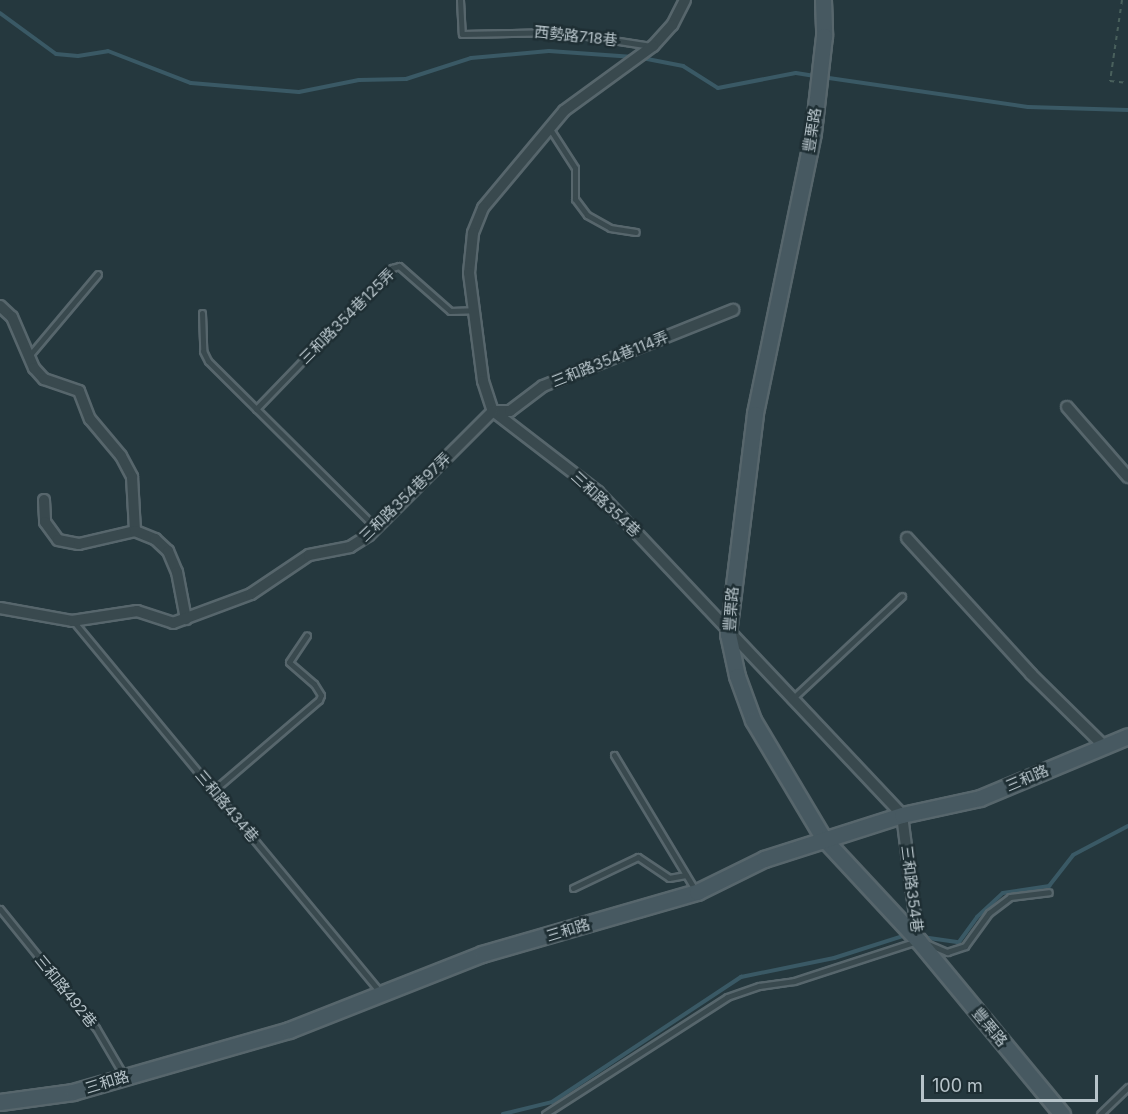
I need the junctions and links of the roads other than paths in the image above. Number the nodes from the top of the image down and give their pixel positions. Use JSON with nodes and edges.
{"nodes":[{"id":1,"x":460,"y":0,"type":"edge"},
{"id":2,"x":685,"y":0,"type":"edge"},
{"id":3,"x":824,"y":0,"type":"edge"},
{"id":4,"x":653,"y":46,"type":"junction"},
{"id":5,"x":549,"y":127,"type":"junction"},
{"id":6,"x":636,"y":232,"type":"dead end"},
{"id":7,"x":98,"y":274,"type":"dead end"},
{"id":8,"x":0,"y":306,"type":"edge"},
{"id":9,"x":474,"y":310,"type":"junction"},
{"id":10,"x":733,"y":310,"type":"dead end"},
{"id":11,"x":202,"y":313,"type":"dead end"},
{"id":12,"x":28,"y":357,"type":"junction"},
{"id":13,"x":1067,"y":407,"type":"dead end"},
{"id":14,"x":256,"y":409,"type":"junction"},
{"id":15,"x":493,"y":411,"type":"junction"},
{"id":16,"x":1128,"y":477,"type":"edge"},
{"id":17,"x":44,"y":500,"type":"dead end"},
{"id":18,"x":376,"y":528,"type":"junction"},
{"id":19,"x":135,"y":531,"type":"junction"},
{"id":20,"x":907,"y":538,"type":"dead end"},
{"id":21,"x":902,"y":596,"type":"dead end"},
{"id":22,"x":0,"y":608,"type":"edge"},
{"id":23,"x":14,"y":612,"type":"junction"},
{"id":24,"x":0,"y":619,"type":"edge"},
{"id":25,"x":186,"y":619,"type":"junction"},
{"id":26,"x":72,"y":621,"type":"junction"},
{"id":27,"x":728,"y":634,"type":"junction"},
{"id":28,"x":307,"y":635,"type":"dead end"},
{"id":29,"x":791,"y":700,"type":"junction"},
{"id":30,"x":1128,"y":736,"type":"edge"},
{"id":31,"x":1104,"y":746,"type":"junction"},
{"id":32,"x":614,"y":755,"type":"dead end"},
{"id":33,"x":214,"y":790,"type":"junction"},
{"id":34,"x":902,"y":814,"type":"junction"},
{"id":35,"x":824,"y":839,"type":"junction"},
{"id":36,"x":686,"y":875,"type":"junction"},
{"id":37,"x":573,"y":888,"type":"dead end"},
{"id":38,"x":697,"y":892,"type":"junction"},
{"id":39,"x":1049,"y":892,"type":"dead end"},
{"id":40,"x":0,"y":909,"type":"edge"},
{"id":41,"x":918,"y":940,"type":"junction"},
{"id":42,"x":381,"y":993,"type":"junction"},
{"id":43,"x":125,"y":1077,"type":"junction"},
{"id":44,"x":1128,"y":1087,"type":"edge"},
{"id":45,"x":0,"y":1102,"type":"edge"},
{"id":46,"x":545,"y":1114,"type":"edge"},
{"id":47,"x":1062,"y":1114,"type":"edge"},
{"id":48,"x":1100,"y":1114,"type":"edge"}],
"edges":[{"from":1,"to":4,"type":"lane","name":"西勢路718巷"},
{"from":2,"to":4,"type":"street"},
{"from":3,"to":27,"type":"street","name":"豐栗路"},
{"from":4,"to":5,"type":"street"},
{"from":5,"to":6,"type":"lane"},
{"from":5,"to":9,"type":"street"},
{"from":7,"to":12,"type":"lane"},
{"from":8,"to":12,"type":"street"},
{"from":9,"to":14,"type":"lane","name":"三和路354巷125弄"},
{"from":9,"to":15,"type":"street"},
{"from":10,"to":15,"type":"street","name":"三和路354巷114弄"},
{"from":11,"to":14,"type":"lane"},
{"from":12,"to":19,"type":"street"},
{"from":13,"to":16,"type":"street"},
{"from":14,"to":18,"type":"lane"},
{"from":15,"to":18,"type":"street","name":"三和路354巷97弄"},
{"from":15,"to":27,"type":"street","name":"三和路354巷"},
{"from":17,"to":19,"type":"street"},
{"from":18,"to":25,"type":"street","name":"三和路354巷97弄"},
{"from":19,"to":25,"type":"street"},
{"from":20,"to":31,"type":"street"},
{"from":21,"to":29,"type":"lane"},
{"from":22,"to":23,"type":"street","name":"三和路354巷97弄"},
{"from":23,"to":24,"type":"street"},
{"from":23,"to":26,"type":"street","name":"三和路354巷97弄"},
{"from":25,"to":26,"type":"street","name":"三和路354巷97弄"},
{"from":26,"to":33,"type":"lane","name":"三和路434巷"},
{"from":27,"to":29,"type":"street","name":"三和路354巷"},
{"from":27,"to":35,"type":"street","name":"豐栗路"},
{"from":28,"to":33,"type":"lane"},
{"from":29,"to":34,"type":"street","name":"三和路354巷"},
{"from":30,"to":31,"type":"street","name":"三和路"},
{"from":31,"to":34,"type":"street","name":"三和路"},
{"from":32,"to":36,"type":"lane"},
{"from":33,"to":42,"type":"lane","name":"三和路434巷"},
{"from":34,"to":35,"type":"street","name":"三和路"},
{"from":34,"to":41,"type":"street","name":"三和路354巷"},
{"from":35,"to":38,"type":"street","name":"三和路"},
{"from":35,"to":41,"type":"street","name":"豐栗路"},
{"from":36,"to":37,"type":"lane"},
{"from":36,"to":38,"type":"lane"},
{"from":38,"to":42,"type":"street","name":"三和路"},
{"from":39,"to":41,"type":"lane"},
{"from":40,"to":43,"type":"lane","name":"三和路492巷"},
{"from":41,"to":46,"type":"lane"},
{"from":41,"to":47,"type":"street","name":"豐栗路"},
{"from":42,"to":43,"type":"street","name":"三和路"},
{"from":43,"to":45,"type":"street","name":"三和路"},
{"from":44,"to":48,"type":"lane"}]}
